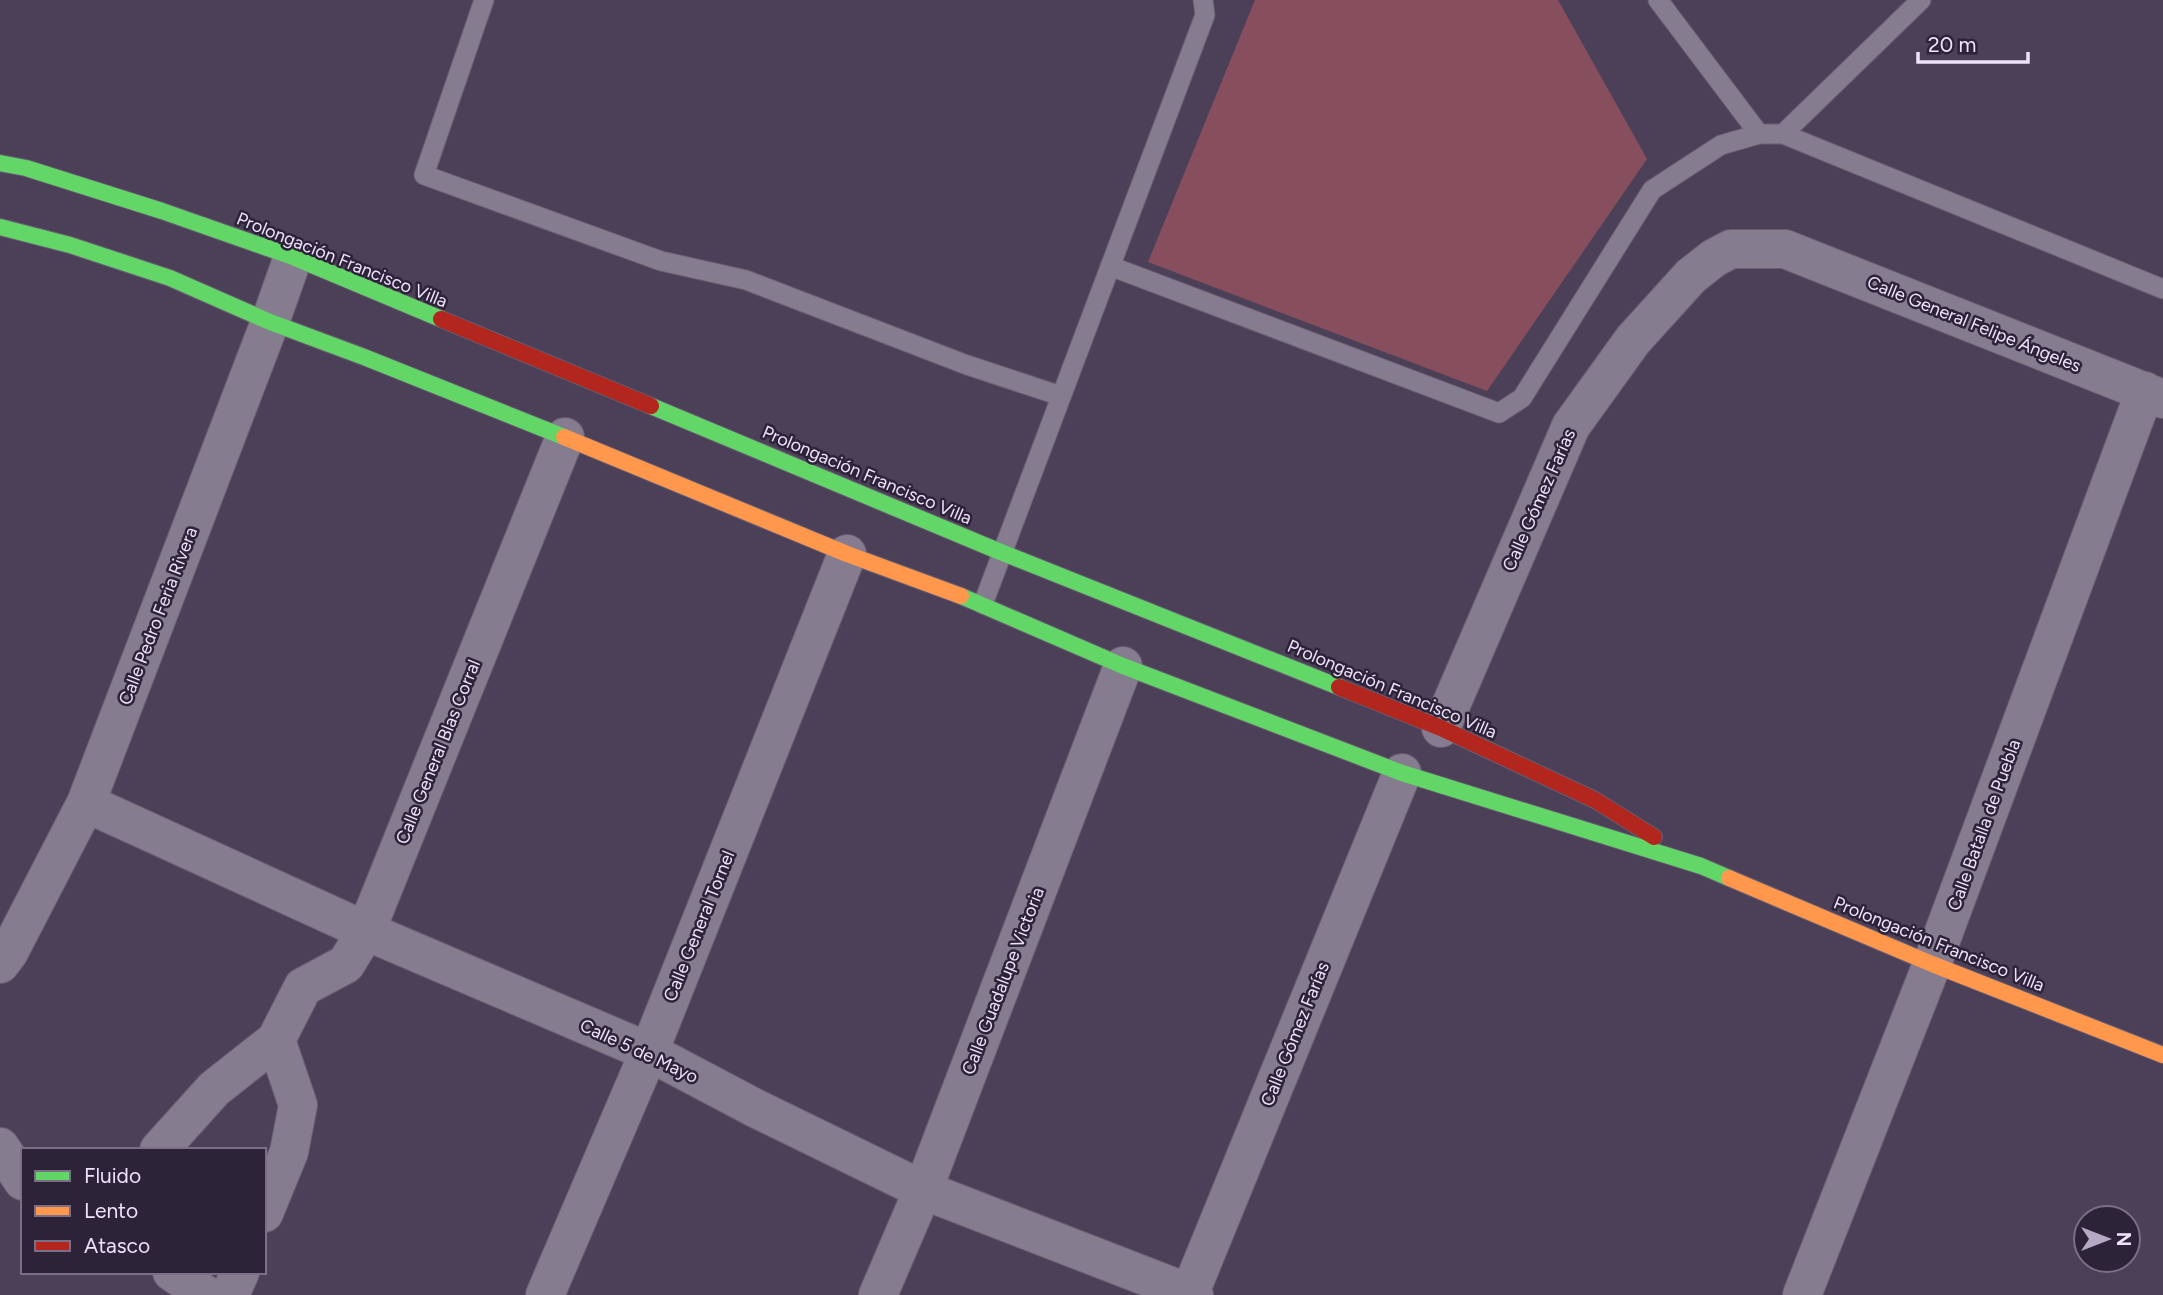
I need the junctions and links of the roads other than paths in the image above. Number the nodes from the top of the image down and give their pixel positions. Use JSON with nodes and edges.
{"nodes":[{"id":1,"x":484,"y":0,"type":"edge"},
{"id":2,"x":1203,"y":0,"type":"edge"},
{"id":3,"x":1658,"y":0,"type":"edge"},
{"id":4,"x":1921,"y":0,"type":"edge"},
{"id":5,"x":1759,"y":134,"type":"junction"},
{"id":6,"x":1783,"y":134,"type":"junction"},
{"id":7,"x":0,"y":163,"type":"edge"},
{"id":8,"x":0,"y":227,"type":"edge"},
{"id":9,"x":1785,"y":249,"type":"joint"},
{"id":10,"x":293,"y":257,"type":"junction"},
{"id":11,"x":1110,"y":266,"type":"junction"},
{"id":12,"x":2163,"y":289,"type":"edge"},
{"id":13,"x":270,"y":322,"type":"junction"},
{"id":14,"x":2154,"y":395,"type":"edge"},
{"id":15,"x":1061,"y":396,"type":"junction"},
{"id":16,"x":565,"y":437,"type":"junction"},
{"id":17,"x":1003,"y":553,"type":"junction"},
{"id":18,"x":847,"y":555,"type":"junction"},
{"id":19,"x":983,"y":604,"type":"junction"},
{"id":20,"x":1123,"y":666,"type":"junction"},
{"id":21,"x":1441,"y":728,"type":"junction"},
{"id":22,"x":1402,"y":773,"type":"junction"},
{"id":23,"x":86,"y":803,"type":"junction"},
{"id":24,"x":1701,"y":866,"type":"junction"},
{"id":25,"x":366,"y":931,"type":"junction"},
{"id":26,"x":0,"y":964,"type":"edge"},
{"id":27,"x":1933,"y":964,"type":"junction"},
{"id":28,"x":276,"y":1040,"type":"junction"},
{"id":29,"x":649,"y":1052,"type":"junction"},
{"id":30,"x":2163,"y":1055,"type":"edge"},
{"id":31,"x":0,"y":1147,"type":"edge"},
{"id":32,"x":161,"y":1148,"type":"edge"},
{"id":33,"x":21,"y":1178,"type":"edge"},
{"id":34,"x":923,"y":1190,"type":"junction"},
{"id":35,"x":266,"y":1208,"type":"edge"},
{"id":36,"x":175,"y":1274,"type":"edge"},
{"id":37,"x":239,"y":1274,"type":"edge"},
{"id":38,"x":1191,"y":1294,"type":"edge"},
{"id":39,"x":206,"y":1295,"type":"edge"},
{"id":40,"x":230,"y":1295,"type":"edge"},
{"id":41,"x":545,"y":1295,"type":"edge"},
{"id":42,"x":878,"y":1295,"type":"edge"},
{"id":43,"x":1802,"y":1295,"type":"edge"}],
"edges":[{"from":1,"to":15,"type":"lane"},
{"from":2,"to":11,"type":"lane"},
{"from":3,"to":5,"type":"lane"},
{"from":4,"to":6,"type":"lane"},
{"from":5,"to":6,"type":"lane"},
{"from":5,"to":11,"type":"lane"},
{"from":6,"to":12,"type":"lane"},
{"from":7,"to":10,"type":"main road","name":"Prolongación Francisco Villa"},
{"from":8,"to":13,"type":"main road","name":"Prolongación Francisco Villa"},
{"from":9,"to":14,"type":"street","name":"Calle General Felipe Ángeles"},
{"from":9,"to":21,"type":"street","name":"Calle Gómez Farías"},
{"from":10,"to":13,"type":"street","name":"Calle Pedro Feria Rivera"},
{"from":10,"to":17,"type":"main road","name":"Prolongación Francisco Villa"},
{"from":11,"to":15,"type":"lane"},
{"from":13,"to":16,"type":"main road","name":"Prolongación Francisco Villa"},
{"from":13,"to":23,"type":"street","name":"Calle Pedro Feria Rivera"},
{"from":14,"to":27,"type":"street","name":"Calle Batalla de Puebla"},
{"from":15,"to":17,"type":"lane"},
{"from":16,"to":18,"type":"main road","name":"Prolongación Francisco Villa"},
{"from":16,"to":25,"type":"street","name":"Calle General Blas Corral"},
{"from":17,"to":19,"type":"lane"},
{"from":17,"to":21,"type":"main road","name":"Prolongación Francisco Villa"},
{"from":18,"to":19,"type":"main road","name":"Prolongación Francisco Villa"},
{"from":18,"to":29,"type":"street","name":"Calle General Tornel"},
{"from":19,"to":20,"type":"main road","name":"Prolongación Francisco Villa"},
{"from":20,"to":22,"type":"main road","name":"Prolongación Francisco Villa"},
{"from":20,"to":34,"type":"street","name":"Calle Guadalupe Victoria"},
{"from":21,"to":24,"type":"main road","name":"Prolongación Francisco Villa"},
{"from":22,"to":24,"type":"main road","name":"Prolongación Francisco Villa"},
{"from":22,"to":38,"type":"street","name":"Calle Gómez Farías"},
{"from":23,"to":25,"type":"street","name":"Calle 5 de Mayo"},
{"from":23,"to":26,"type":"street","name":"Calle Pedro Feria Rivera"},
{"from":24,"to":27,"type":"main road","name":"Prolongación Francisco Villa"},
{"from":25,"to":28,"type":"street","name":"Calle General Blas Corral"},
{"from":25,"to":29,"type":"street","name":"Calle 5 de Mayo"},
{"from":27,"to":30,"type":"main road","name":"Prolongación Francisco Villa"},
{"from":27,"to":43,"type":"street","name":"Calle Batalla de Puebla"},
{"from":28,"to":32,"type":"street","name":"Calle General Blas Corral"},
{"from":28,"to":35,"type":"street"},
{"from":29,"to":34,"type":"street","name":"Calle 5 de Mayo"},
{"from":29,"to":41,"type":"street","name":"Calle General Tornel"},
{"from":31,"to":33,"type":"street"},
{"from":34,"to":38,"type":"street","name":"Calle 5 de Mayo"},
{"from":34,"to":42,"type":"street","name":"Calle Guadalupe Victoria"},
{"from":36,"to":39,"type":"street"},
{"from":37,"to":40,"type":"street"}]}
